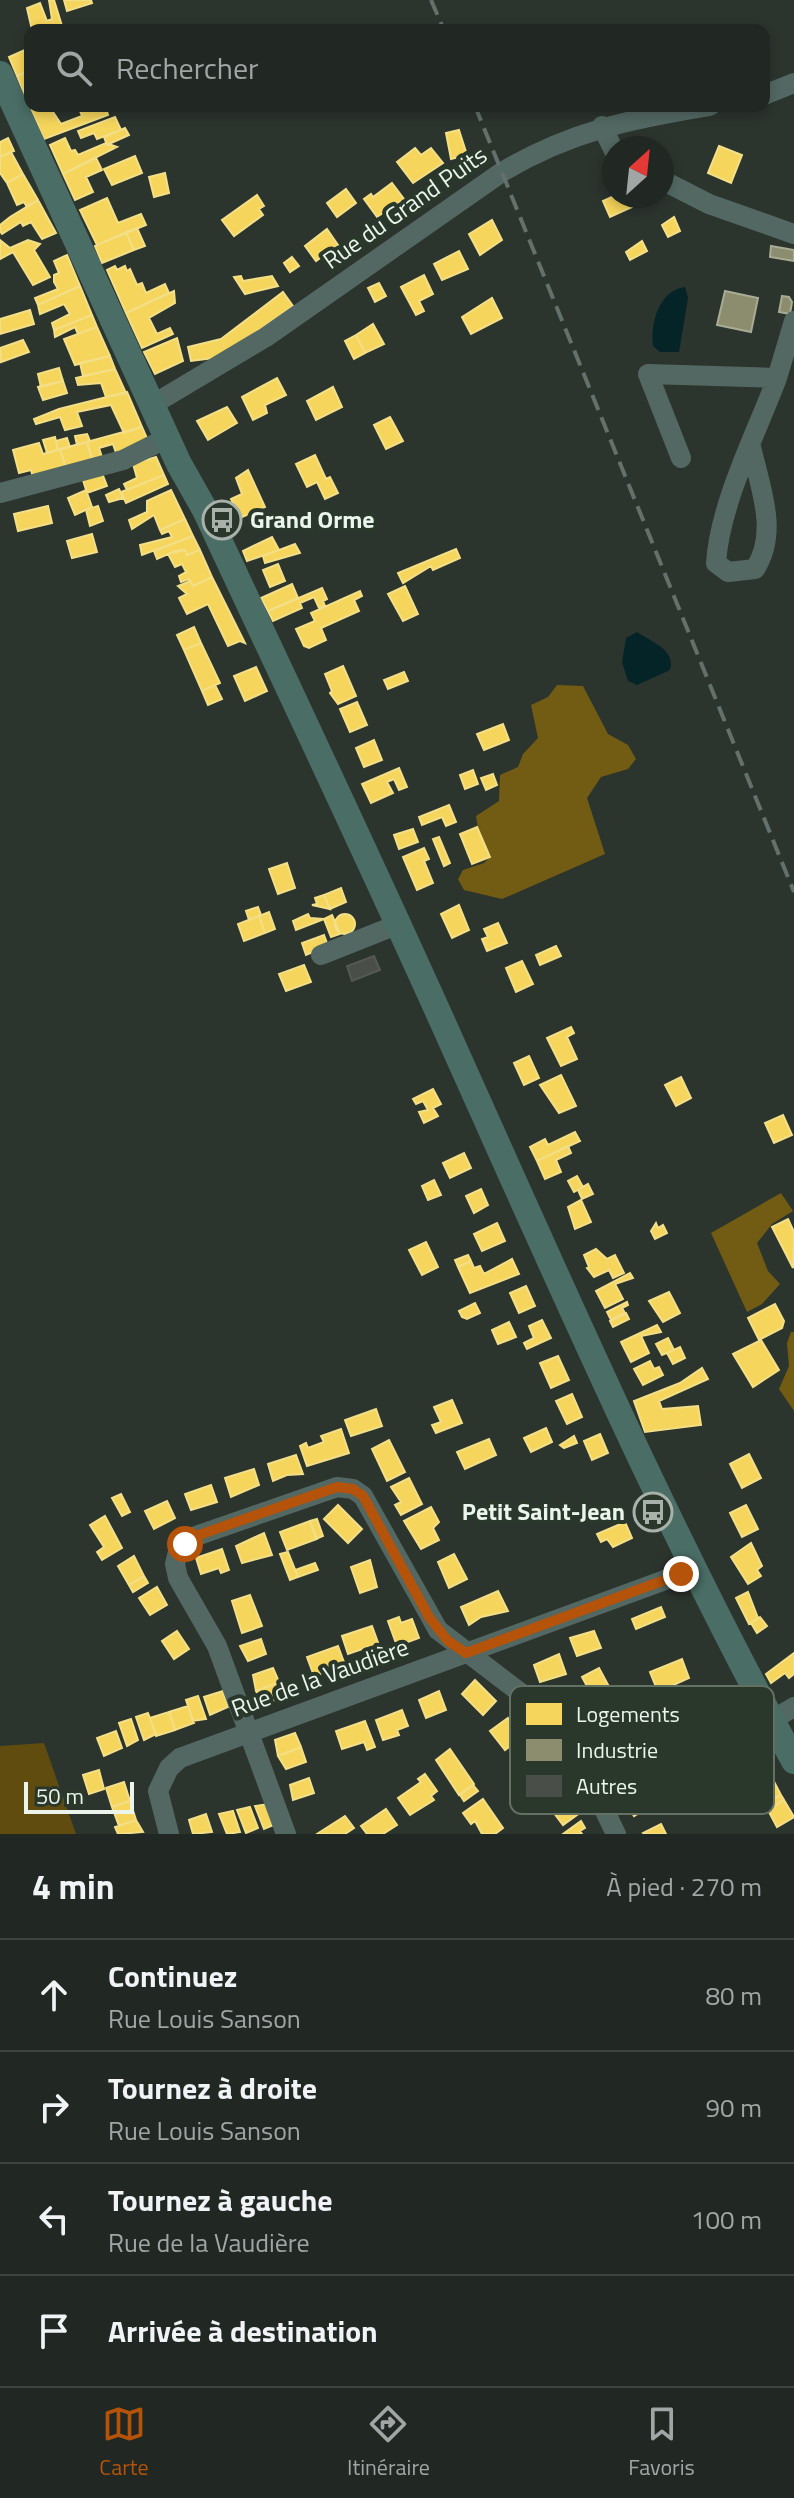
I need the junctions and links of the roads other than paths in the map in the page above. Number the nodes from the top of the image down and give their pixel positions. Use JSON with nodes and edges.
{"nodes":[{"id":1,"x":0,"y":74,"type":"edge"},
{"id":2,"x":794,"y":83,"type":"edge"},
{"id":3,"x":770,"y":93,"type":"edge"},
{"id":4,"x":678,"y":112,"type":"edge"},
{"id":5,"x":602,"y":126,"type":"junction"},
{"id":6,"x":607,"y":136,"type":"edge"},
{"id":7,"x":674,"y":186,"type":"edge"},
{"id":8,"x":794,"y":234,"type":"edge"},
{"id":9,"x":794,"y":321,"type":"edge"},
{"id":10,"x":777,"y":378,"type":"junction"},
{"id":11,"x":152,"y":405,"type":"junction"},
{"id":12,"x":167,"y":438,"type":"junction"},
{"id":13,"x":751,"y":447,"type":"junction"},
{"id":14,"x":681,"y":458,"type":"dead end"},
{"id":15,"x":0,"y":493,"type":"edge"},
{"id":16,"x":399,"y":924,"type":"junction"},
{"id":17,"x":321,"y":955,"type":"dead end"},
{"id":18,"x":695,"y":1569,"type":"junction"},
{"id":19,"x":466,"y":1653,"type":"junction"},
{"id":20,"x":515,"y":1686,"type":"edge"},
{"id":21,"x":764,"y":1686,"type":"edge"},
{"id":22,"x":784,"y":1719,"type":"edge"},
{"id":23,"x":246,"y":1732,"type":"junction"},
{"id":24,"x":794,"y":1761,"type":"edge"},
{"id":25,"x":606,"y":1814,"type":"edge"},
{"id":26,"x":169,"y":1834,"type":"edge"},
{"id":27,"x":286,"y":1834,"type":"edge"},
{"id":28,"x":616,"y":1834,"type":"edge"}],
"edges":[{"from":1,"to":11,"type":"main road"},
{"from":2,"to":3,"type":"street"},
{"from":4,"to":5,"type":"street","name":"Rue du Grand Puits"},
{"from":5,"to":6,"type":"street"},
{"from":5,"to":11,"type":"street","name":"Rue du Grand Puits"},
{"from":7,"to":8,"type":"street"},
{"from":9,"to":10,"type":"street"},
{"from":10,"to":13,"type":"street"},
{"from":10,"to":14,"type":"street"},
{"from":11,"to":12,"type":"main road"},
{"from":12,"to":15,"type":"street"},
{"from":12,"to":16,"type":"main road"},
{"from":13,"to":13,"type":"street"},
{"from":16,"to":17,"type":"street"},
{"from":16,"to":18,"type":"main road"},
{"from":18,"to":19,"type":"street","name":"Rue de la Vaudière"},
{"from":18,"to":21,"type":"main road"},
{"from":19,"to":20,"type":"street"},
{"from":19,"to":23,"type":"street","name":"Rue de la Vaudière"},
{"from":19,"to":23,"type":"street"},
{"from":22,"to":24,"type":"main road"},
{"from":23,"to":26,"type":"street","name":"Rue de la Vaudière"},
{"from":23,"to":27,"type":"street"},
{"from":25,"to":28,"type":"street"}]}
